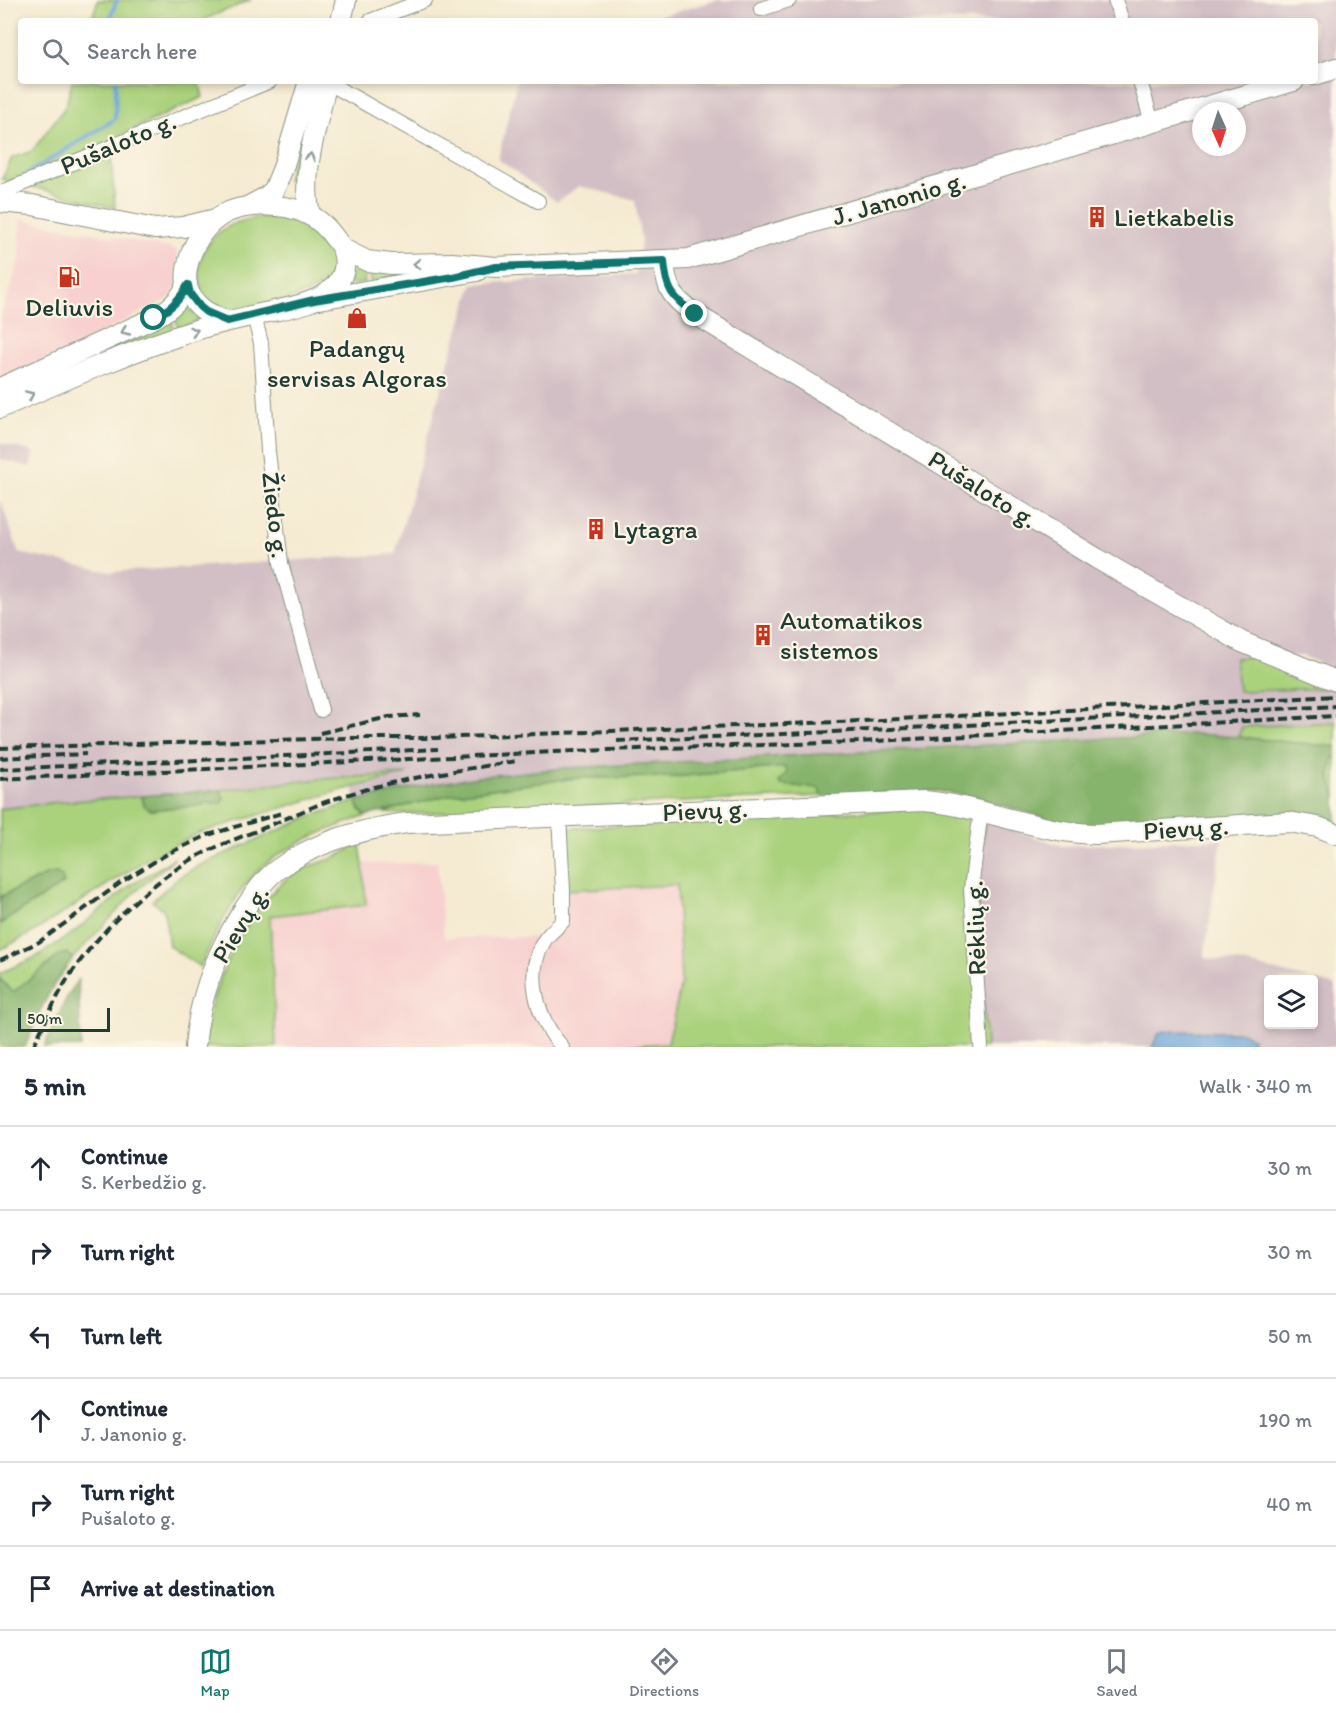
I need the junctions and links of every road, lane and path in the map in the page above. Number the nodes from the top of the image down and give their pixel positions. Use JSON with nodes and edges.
{"nodes":[{"id":1,"x":332,"y":0,"type":"edge"},
{"id":2,"x":346,"y":0,"type":"edge"},
{"id":3,"x":425,"y":0,"type":"edge"},
{"id":4,"x":789,"y":0,"type":"edge"},
{"id":5,"x":1115,"y":0,"type":"edge"},
{"id":6,"x":761,"y":9,"type":"dead end"},
{"id":7,"x":328,"y":18,"type":"edge"},
{"id":8,"x":342,"y":18,"type":"edge"},
{"id":9,"x":378,"y":18,"type":"edge"},
{"id":10,"x":1121,"y":18,"type":"edge"},
{"id":11,"x":1336,"y":68,"type":"edge"},
{"id":12,"x":1318,"y":74,"type":"edge"},
{"id":13,"x":263,"y":84,"type":"edge"},
{"id":14,"x":320,"y":84,"type":"edge"},
{"id":15,"x":321,"y":84,"type":"edge"},
{"id":16,"x":326,"y":84,"type":"edge"},
{"id":17,"x":1141,"y":84,"type":"edge"},
{"id":18,"x":1284,"y":84,"type":"edge"},
{"id":19,"x":1152,"y":123,"type":"junction"},
{"id":20,"x":0,"y":193,"type":"edge"},
{"id":21,"x":538,"y":201,"type":"dead end"},
{"id":22,"x":0,"y":202,"type":"edge"},
{"id":23,"x":32,"y":205,"type":"junction"},
{"id":24,"x":246,"y":207,"type":"junction"},
{"id":25,"x":310,"y":215,"type":"junction"},
{"id":26,"x":216,"y":219,"type":"junction"},
{"id":27,"x":155,"y":229,"type":"junction"},
{"id":28,"x":343,"y":249,"type":"junction"},
{"id":29,"x":189,"y":257,"type":"junction"},
{"id":30,"x":664,"y":261,"type":"junction"},
{"id":31,"x":496,"y":267,"type":"junction"},
{"id":32,"x":188,"y":285,"type":"junction"},
{"id":33,"x":314,"y":300,"type":"junction"},
{"id":34,"x":254,"y":316,"type":"junction"},
{"id":35,"x":227,"y":321,"type":"junction"},
{"id":36,"x":0,"y":388,"type":"edge"},
{"id":37,"x":0,"y":408,"type":"edge"},
{"id":38,"x":1336,"y":681,"type":"edge"},
{"id":39,"x":321,"y":710,"type":"dead end"},
{"id":40,"x":981,"y":810,"type":"junction"},
{"id":41,"x":559,"y":817,"type":"junction"},
{"id":42,"x":1336,"y":834,"type":"edge"},
{"id":43,"x":195,"y":1047,"type":"edge"},
{"id":44,"x":562,"y":1047,"type":"edge"},
{"id":45,"x":981,"y":1047,"type":"edge"}],
"edges":[{"from":1,"to":7,"type":"main road"},
{"from":2,"to":8,"type":"main road"},
{"from":3,"to":9,"type":"street"},
{"from":4,"to":6,"type":"street"},
{"from":5,"to":10,"type":"street"},
{"from":11,"to":12,"type":"main road"},
{"from":13,"to":20,"type":"street","name":"Pušaloto g."},
{"from":14,"to":24,"type":"main road"},
{"from":25,"to":15,"type":"main road","one_way":true},
{"from":16,"to":21,"type":"street"},
{"from":17,"to":19,"type":"street"},
{"from":18,"to":19,"type":"main road","name":"J. Janonio g."},
{"from":19,"to":30,"type":"main road","name":"J. Janonio g."},
{"from":20,"to":23,"type":"main road","name":"Pušaloto g."},
{"from":22,"to":23,"type":"main road","name":"Pušaloto g."},
{"from":23,"to":27,"type":"main road","name":"Pušaloto g."},
{"from":24,"to":25,"type":"main road"},
{"from":24,"to":26,"type":"main road"},
{"from":25,"to":28,"type":"main road"},
{"from":26,"to":27,"type":"main road","name":"Pušaloto g."},
{"from":26,"to":29,"type":"main road"},
{"from":27,"to":29,"type":"main road","name":"Pušaloto g."},
{"from":31,"to":28,"type":"main road","name":"J. Janonio g.","one_way":true},
{"from":28,"to":33,"type":"main road"},
{"from":29,"to":32,"type":"main road"},
{"from":30,"to":31,"type":"main road","name":"J. Janonio g."},
{"from":30,"to":38,"type":"main road","name":"Pušaloto g."},
{"from":31,"to":33,"type":"main road","name":"J. Janonio g."},
{"from":32,"to":35,"type":"main road"},
{"from":32,"to":36,"type":"main road","one_way":true},
{"from":33,"to":34,"type":"main road"},
{"from":34,"to":35,"type":"main road"},
{"from":34,"to":39,"type":"street","name":"Žiedo g."},
{"from":37,"to":35,"type":"main road","one_way":true},
{"from":40,"to":41,"type":"main road","name":"Pievų g."},
{"from":40,"to":42,"type":"main road","name":"Pievų g."},
{"from":40,"to":45,"type":"street","name":"Rėklių g."},
{"from":41,"to":43,"type":"main road","name":"Pievų g."},
{"from":41,"to":44,"type":"street"}]}
